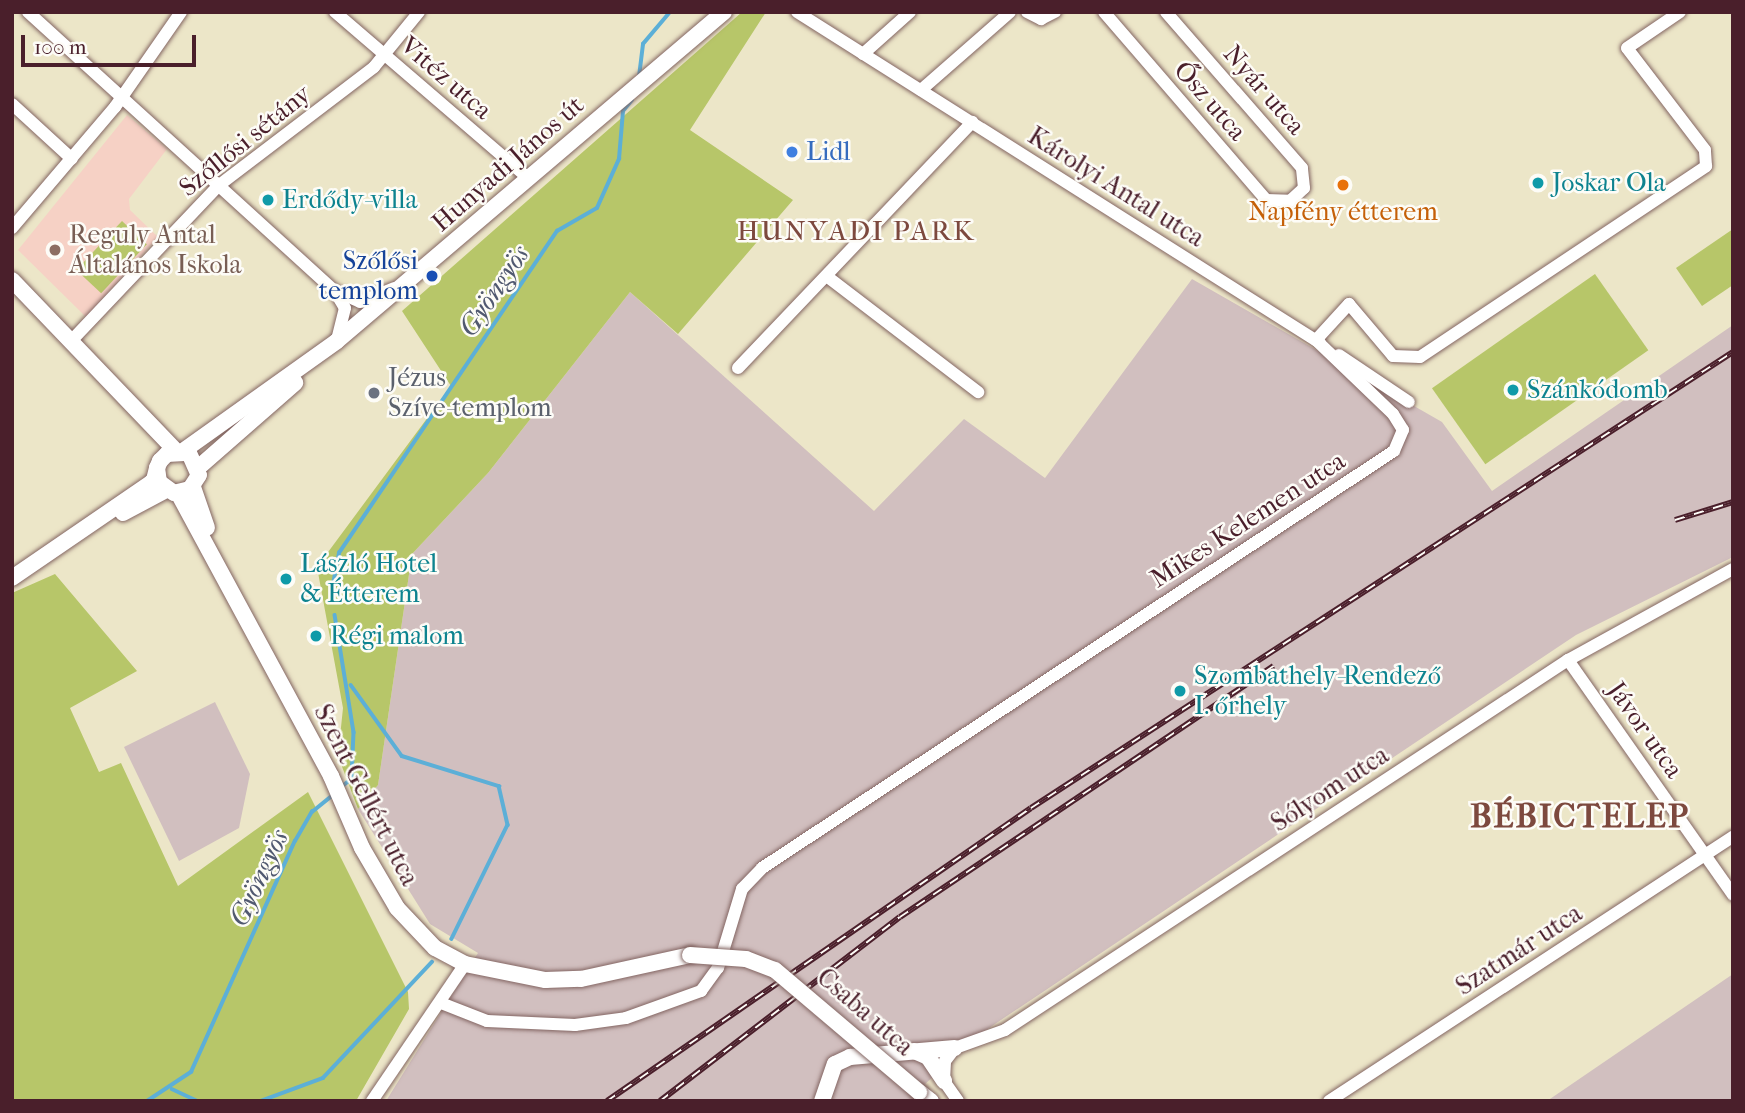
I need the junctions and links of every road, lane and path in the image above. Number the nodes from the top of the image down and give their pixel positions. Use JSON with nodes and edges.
{"nodes":[{"id":1,"x":28,"y":12,"type":"edge"},
{"id":2,"x":181,"y":12,"type":"edge"},
{"id":3,"x":335,"y":12,"type":"edge"},
{"id":4,"x":419,"y":12,"type":"edge"},
{"id":5,"x":724,"y":12,"type":"edge"},
{"id":6,"x":797,"y":12,"type":"edge"},
{"id":7,"x":910,"y":12,"type":"edge"},
{"id":8,"x":1010,"y":12,"type":"edge"},
{"id":9,"x":1027,"y":12,"type":"edge"},
{"id":10,"x":1055,"y":12,"type":"edge"},
{"id":11,"x":1104,"y":12,"type":"edge"},
{"id":12,"x":1166,"y":12,"type":"edge"},
{"id":13,"x":1680,"y":12,"type":"edge"},
{"id":14,"x":863,"y":54,"type":"junction"},
{"id":15,"x":386,"y":56,"type":"junction"},
{"id":16,"x":921,"y":90,"type":"junction"},
{"id":17,"x":121,"y":99,"type":"junction"},
{"id":18,"x":12,"y":104,"type":"edge"},
{"id":19,"x":972,"y":122,"type":"junction"},
{"id":20,"x":72,"y":159,"type":"junction"},
{"id":21,"x":528,"y":178,"type":"junction"},
{"id":22,"x":218,"y":186,"type":"junction"},
{"id":23,"x":1290,"y":201,"type":"joint"},
{"id":24,"x":12,"y":228,"type":"edge"},
{"id":25,"x":829,"y":278,"type":"junction"},
{"id":26,"x":12,"y":280,"type":"edge"},
{"id":27,"x":404,"y":286,"type":"junction"},
{"id":28,"x":334,"y":290,"type":"junction"},
{"id":29,"x":73,"y":340,"type":"junction"},
{"id":30,"x":1316,"y":340,"type":"junction"},
{"id":31,"x":337,"y":341,"type":"junction"},
{"id":32,"x":323,"y":352,"type":"junction"},
{"id":33,"x":738,"y":368,"type":"dead end"},
{"id":34,"x":116,"y":384,"type":"junction"},
{"id":35,"x":978,"y":392,"type":"dead end"},
{"id":36,"x":1409,"y":402,"type":"dead end"},
{"id":37,"x":180,"y":451,"type":"junction"},
{"id":38,"x":159,"y":464,"type":"junction"},
{"id":39,"x":199,"y":467,"type":"junction"},
{"id":40,"x":179,"y":490,"type":"junction"},
{"id":41,"x":91,"y":527,"type":"junction"},
{"id":42,"x":1733,"y":569,"type":"edge"},
{"id":43,"x":12,"y":578,"type":"edge"},
{"id":44,"x":1568,"y":660,"type":"junction"},
{"id":45,"x":1733,"y":837,"type":"edge"},
{"id":46,"x":1705,"y":855,"type":"junction"},
{"id":47,"x":1733,"y":895,"type":"edge"},
{"id":48,"x":466,"y":964,"type":"junction"},
{"id":49,"x":764,"y":964,"type":"joint"},
{"id":50,"x":441,"y":1003,"type":"junction"},
{"id":51,"x":955,"y":1048,"type":"junction"},
{"id":52,"x":911,"y":1050,"type":"junction"},
{"id":53,"x":944,"y":1082,"type":"junction"},
{"id":54,"x":925,"y":1096,"type":"edge"},
{"id":55,"x":372,"y":1101,"type":"edge"},
{"id":56,"x":822,"y":1101,"type":"edge"},
{"id":57,"x":958,"y":1101,"type":"edge"},
{"id":58,"x":1329,"y":1101,"type":"edge"}],
"edges":[{"from":1,"to":17,"type":"street"},
{"from":2,"to":17,"type":"street"},
{"from":3,"to":15,"type":"street","name":"Vitéz utca"},
{"from":4,"to":15,"type":"street","name":"Szőllősi sétány"},
{"from":5,"to":21,"type":"street","name":"Hunyadi János út"},
{"from":6,"to":14,"type":"street","name":"Károlyi Antal utca"},
{"from":7,"to":14,"type":"street"},
{"from":8,"to":16,"type":"street"},
{"from":9,"to":10,"type":"street"},
{"from":11,"to":23,"type":"street","name":"Ősz utca"},
{"from":12,"to":23,"type":"street","name":"Nyár utca"},
{"from":13,"to":30,"type":"street"},
{"from":14,"to":16,"type":"street","name":"Károlyi Antal utca"},
{"from":15,"to":21,"type":"street","name":"Vitéz utca"},
{"from":15,"to":22,"type":"street","name":"Szőllősi sétány"},
{"from":16,"to":19,"type":"street","name":"Károlyi Antal utca"},
{"from":17,"to":20,"type":"street"},
{"from":17,"to":22,"type":"street"},
{"from":18,"to":20,"type":"street"},
{"from":19,"to":25,"type":"street"},
{"from":19,"to":30,"type":"street","name":"Károlyi Antal utca"},
{"from":20,"to":24,"type":"street"},
{"from":21,"to":27,"type":"street","name":"Hunyadi János út"},
{"from":22,"to":28,"type":"street"},
{"from":22,"to":29,"type":"street","name":"Szőllősi sétány"},
{"from":25,"to":33,"type":"street"},
{"from":25,"to":35,"type":"street"},
{"from":26,"to":29,"type":"street"},
{"from":27,"to":28,"type":"street"},
{"from":27,"to":31,"type":"street","name":"Hunyadi János út"},
{"from":28,"to":31,"type":"street"},
{"from":29,"to":34,"type":"street"},
{"from":30,"to":36,"type":"street","name":"Károlyi Antal utca"},
{"from":30,"to":50,"type":"street","name":"Mikes Kelemen utca"},
{"from":31,"to":32,"type":"street","name":"Hunyadi János út"},
{"from":32,"to":37,"type":"street","name":"Hunyadi János út"},
{"from":32,"to":39,"type":"street","name":"Hunyadi János út"},
{"from":34,"to":37,"type":"street"},
{"from":34,"to":38,"type":"street"},
{"from":37,"to":38,"type":"street","name":"Hunyadi János út"},
{"from":37,"to":39,"type":"street"},
{"from":38,"to":40,"type":"street","name":"Szent Gellért utca"},
{"from":38,"to":41,"type":"street","name":"Hunyadi János út"},
{"from":39,"to":40,"type":"street"},
{"from":40,"to":41,"type":"street"},
{"from":40,"to":48,"type":"street","name":"Szent Gellért utca"},
{"from":41,"to":43,"type":"street"},
{"from":42,"to":44,"type":"street","name":"Sólyom utca"},
{"from":44,"to":46,"type":"street","name":"Jávor utca"},
{"from":44,"to":51,"type":"street","name":"Sólyom utca"},
{"from":45,"to":46,"type":"street","name":"Szatmár utca"},
{"from":46,"to":47,"type":"street","name":"Jávor utca"},
{"from":46,"to":58,"type":"street","name":"Szatmár utca"},
{"from":48,"to":49,"type":"street","name":"Szent Gellért utca","bridge":true},
{"from":48,"to":50,"type":"street"},
{"from":49,"to":54,"type":"street","name":"Csaba utca","bridge":true},
{"from":50,"to":55,"type":"street"},
{"from":51,"to":52,"type":"street"},
{"from":51,"to":53,"type":"street","name":"Csaba utca"},
{"from":52,"to":53,"type":"street"},
{"from":52,"to":56,"type":"street"},
{"from":53,"to":57,"type":"street"}]}
